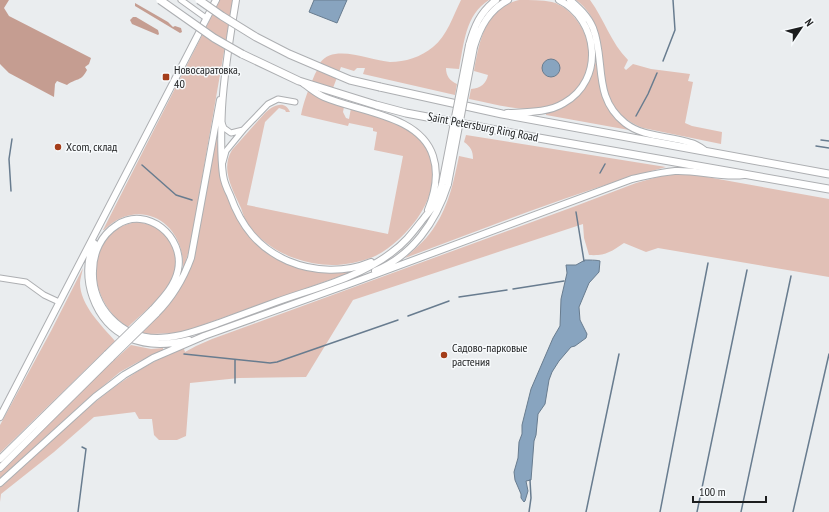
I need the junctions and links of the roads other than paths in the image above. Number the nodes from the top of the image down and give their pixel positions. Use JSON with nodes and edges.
{"nodes":[{"id":1,"x":160,"y":0,"type":"edge"},
{"id":2,"x":181,"y":0,"type":"edge"},
{"id":3,"x":199,"y":0,"type":"edge"},
{"id":4,"x":216,"y":0,"type":"edge"},
{"id":5,"x":236,"y":0,"type":"edge"},
{"id":6,"x":496,"y":0,"type":"edge"},
{"id":7,"x":508,"y":0,"type":"edge"},
{"id":8,"x":559,"y":0,"type":"edge"},
{"id":9,"x":570,"y":0,"type":"edge"},
{"id":10,"x":206,"y":18,"type":"junction"},
{"id":11,"x":472,"y":46,"type":"junction"},
{"id":12,"x":299,"y":81,"type":"junction"},
{"id":13,"x":222,"y":91,"type":"junction"},
{"id":14,"x":295,"y":102,"type":"dead end"},
{"id":15,"x":502,"y":114,"type":"junction"},
{"id":16,"x":221,"y":120,"type":"junction"},
{"id":17,"x":244,"y":129,"type":"junction"},
{"id":18,"x":709,"y":152,"type":"junction"},
{"id":19,"x":222,"y":165,"type":"junction"},
{"id":20,"x":751,"y":174,"type":"junction"},
{"id":21,"x":829,"y":174,"type":"edge"},
{"id":22,"x":445,"y":184,"type":"junction"},
{"id":23,"x":829,"y":189,"type":"edge"},
{"id":24,"x":424,"y":217,"type":"junction"},
{"id":25,"x":101,"y":223,"type":"junction"},
{"id":26,"x":393,"y":252,"type":"junction"},
{"id":27,"x":0,"y":278,"type":"edge"},
{"id":28,"x":352,"y":283,"type":"junction"},
{"id":29,"x":58,"y":302,"type":"junction"},
{"id":30,"x":154,"y":312,"type":"junction"},
{"id":31,"x":204,"y":336,"type":"junction"},
{"id":32,"x":109,"y":356,"type":"junction"},
{"id":33,"x":0,"y":417,"type":"edge"},
{"id":34,"x":0,"y":458,"type":"edge"},
{"id":35,"x":0,"y":468,"type":"edge"},
{"id":36,"x":0,"y":482,"type":"edge"}],
"edges":[{"from":1,"to":12,"type":"highway","name":"Saint Petersburg Ring Road","bridge":true},
{"from":2,"to":10,"type":"street"},
{"from":3,"to":15,"type":"highway","name":"Saint Petersburg Ring Road","bridge":true},
{"from":4,"to":10,"type":"main road"},
{"from":5,"to":13,"type":"main road"},
{"from":6,"to":11,"type":"main road"},
{"from":7,"to":11,"type":"main road"},
{"from":8,"to":15,"type":"main road"},
{"from":9,"to":18,"type":"main road"},
{"from":10,"to":25,"type":"main road"},
{"from":11,"to":22,"type":"main road","bridge":true},
{"from":12,"to":20,"type":"highway","name":"Saint Petersburg Ring Road"},
{"from":12,"to":24,"type":"main road"},
{"from":13,"to":16,"type":"main road"},
{"from":13,"to":30,"type":"main road"},
{"from":14,"to":17,"type":"street"},
{"from":15,"to":18,"type":"highway","name":"Saint Petersburg Ring Road"},
{"from":16,"to":17,"type":"street"},
{"from":16,"to":19,"type":"main road"},
{"from":17,"to":19,"type":"street"},
{"from":18,"to":21,"type":"highway","name":"Saint Petersburg Ring Road"},
{"from":19,"to":26,"type":"main road"},
{"from":20,"to":23,"type":"highway","name":"Saint Petersburg Ring Road"},
{"from":20,"to":28,"type":"main road"},
{"from":22,"to":24,"type":"main road"},
{"from":22,"to":28,"type":"main road"},
{"from":24,"to":26,"type":"main road"},
{"from":25,"to":29,"type":"main road"},
{"from":25,"to":31,"type":"main road"},
{"from":26,"to":30,"type":"main road"},
{"from":27,"to":29,"type":"street"},
{"from":28,"to":31,"type":"main road"},
{"from":29,"to":33,"type":"main road"},
{"from":30,"to":32,"type":"main road","bridge":true},
{"from":31,"to":36,"type":"main road"},
{"from":32,"to":34,"type":"main road"},
{"from":32,"to":35,"type":"main road"}]}
